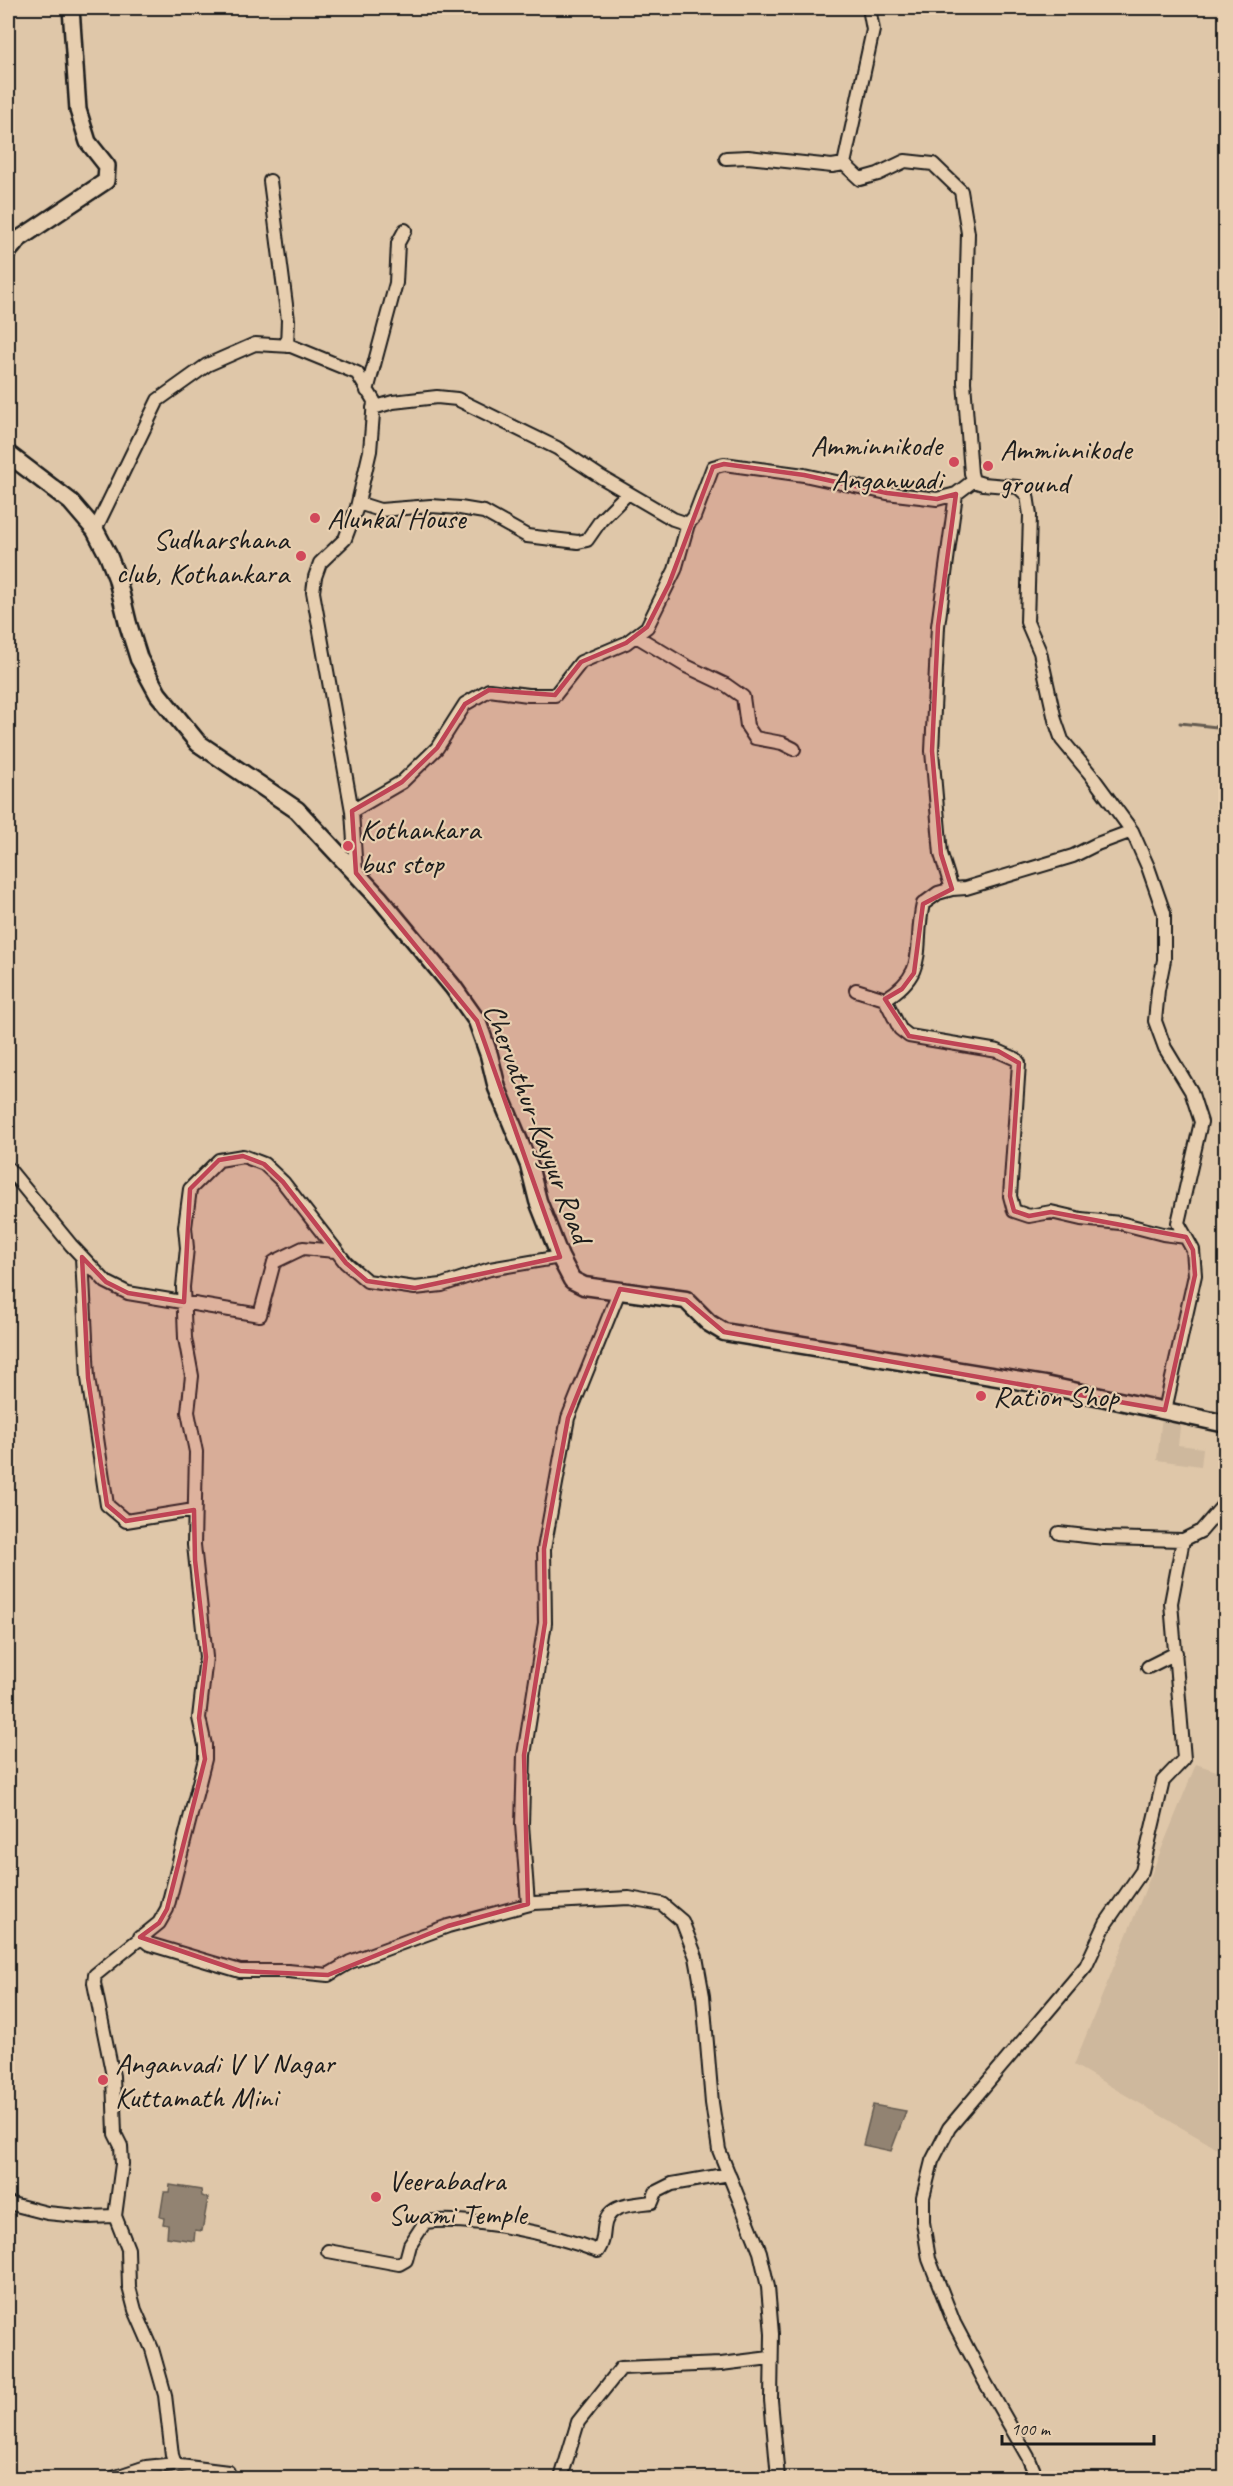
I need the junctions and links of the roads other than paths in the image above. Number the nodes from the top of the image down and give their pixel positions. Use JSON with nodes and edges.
{"nodes":[{"id":1,"x":71,"y":8,"type":"edge"},
{"id":2,"x":869,"y":8,"type":"edge"},
{"id":3,"x":726,"y":158,"type":"dead end"},
{"id":4,"x":844,"y":164,"type":"junction"},
{"id":5,"x":270,"y":182,"type":"dead end"},
{"id":6,"x":405,"y":230,"type":"dead end"},
{"id":7,"x":8,"y":252,"type":"edge"},
{"id":8,"x":287,"y":346,"type":"junction"},
{"id":9,"x":367,"y":390,"type":"junction"},
{"id":10,"x":373,"y":408,"type":"junction"},
{"id":11,"x":8,"y":454,"type":"edge"},
{"id":12,"x":974,"y":481,"type":"junction"},
{"id":13,"x":628,"y":493,"type":"junction"},
{"id":14,"x":956,"y":494,"type":"junction"},
{"id":15,"x":358,"y":503,"type":"junction"},
{"id":16,"x":688,"y":524,"type":"junction"},
{"id":17,"x":95,"y":530,"type":"junction"},
{"id":18,"x":636,"y":636,"type":"junction"},
{"id":19,"x":794,"y":749,"type":"dead end"},
{"id":20,"x":352,"y":811,"type":"junction"},
{"id":21,"x":1132,"y":831,"type":"junction"},
{"id":22,"x":356,"y":873,"type":"junction"},
{"id":23,"x":952,"y":888,"type":"junction"},
{"id":24,"x":856,"y":990,"type":"dead end"},
{"id":25,"x":885,"y":999,"type":"junction"},
{"id":26,"x":8,"y":1168,"type":"edge"},
{"id":27,"x":1186,"y":1237,"type":"junction"},
{"id":28,"x":335,"y":1251,"type":"junction"},
{"id":29,"x":82,"y":1257,"type":"junction"},
{"id":30,"x":560,"y":1257,"type":"junction"},
{"id":31,"x":620,"y":1289,"type":"junction"},
{"id":32,"x":184,"y":1302,"type":"junction"},
{"id":33,"x":1165,"y":1410,"type":"junction"},
{"id":34,"x":1226,"y":1424,"type":"edge"},
{"id":35,"x":1226,"y":1502,"type":"edge"},
{"id":36,"x":194,"y":1510,"type":"junction"},
{"id":37,"x":1059,"y":1533,"type":"dead end"},
{"id":38,"x":1183,"y":1540,"type":"junction"},
{"id":39,"x":1176,"y":1653,"type":"junction"},
{"id":40,"x":1148,"y":1667,"type":"dead end"},
{"id":41,"x":528,"y":1904,"type":"junction"},
{"id":42,"x":140,"y":1937,"type":"junction"},
{"id":43,"x":729,"y":2174,"type":"junction"},
{"id":44,"x":8,"y":2203,"type":"edge"},
{"id":45,"x":115,"y":2216,"type":"junction"},
{"id":46,"x":328,"y":2251,"type":"dead end"},
{"id":47,"x":770,"y":2358,"type":"junction"},
{"id":48,"x":175,"y":2464,"type":"junction"},
{"id":49,"x":112,"y":2478,"type":"edge"},
{"id":50,"x":230,"y":2478,"type":"edge"},
{"id":51,"x":561,"y":2478,"type":"edge"},
{"id":52,"x":778,"y":2478,"type":"edge"},
{"id":53,"x":1037,"y":2478,"type":"edge"}],
"edges":[{"from":1,"to":7,"type":"street"},
{"from":2,"to":4,"type":"street"},
{"from":3,"to":4,"type":"street"},
{"from":4,"to":12,"type":"street"},
{"from":5,"to":8,"type":"street"},
{"from":6,"to":9,"type":"street"},
{"from":8,"to":9,"type":"street"},
{"from":8,"to":17,"type":"street"},
{"from":9,"to":10,"type":"street"},
{"from":10,"to":13,"type":"street"},
{"from":10,"to":15,"type":"street"},
{"from":11,"to":17,"type":"main road","name":"Chervathur-Kayyur Road"},
{"from":12,"to":14,"type":"street"},
{"from":12,"to":21,"type":"street"},
{"from":13,"to":15,"type":"street"},
{"from":13,"to":16,"type":"street"},
{"from":14,"to":16,"type":"street"},
{"from":14,"to":23,"type":"street"},
{"from":15,"to":20,"type":"street"},
{"from":16,"to":18,"type":"street"},
{"from":17,"to":22,"type":"main road","name":"Chervathur-Kayyur Road"},
{"from":18,"to":19,"type":"street"},
{"from":18,"to":20,"type":"street"},
{"from":20,"to":22,"type":"street"},
{"from":21,"to":23,"type":"street"},
{"from":21,"to":27,"type":"street"},
{"from":22,"to":30,"type":"main road","name":"Chervathur-Kayyur Road"},
{"from":23,"to":25,"type":"street"},
{"from":24,"to":25,"type":"street"},
{"from":25,"to":27,"type":"street"},
{"from":26,"to":29,"type":"street"},
{"from":27,"to":33,"type":"street"},
{"from":28,"to":30,"type":"street"},
{"from":28,"to":32,"type":"street"},
{"from":28,"to":32,"type":"street"},
{"from":29,"to":32,"type":"street"},
{"from":29,"to":36,"type":"street"},
{"from":30,"to":31,"type":"main road","name":"Chervathur-Kayyur Road"},
{"from":31,"to":33,"type":"main road","name":"Chervathur-Kayyur Road"},
{"from":31,"to":41,"type":"street"},
{"from":32,"to":36,"type":"street"},
{"from":33,"to":34,"type":"main road","name":"Chervathur-Kayyur Road"},
{"from":35,"to":38,"type":"street"},
{"from":36,"to":42,"type":"street"},
{"from":37,"to":38,"type":"street"},
{"from":38,"to":39,"type":"street"},
{"from":39,"to":40,"type":"street"},
{"from":39,"to":53,"type":"street"},
{"from":41,"to":42,"type":"street"},
{"from":41,"to":43,"type":"street"},
{"from":42,"to":45,"type":"street"},
{"from":43,"to":46,"type":"street"},
{"from":43,"to":47,"type":"street"},
{"from":44,"to":45,"type":"street"},
{"from":45,"to":48,"type":"street"},
{"from":47,"to":51,"type":"street"},
{"from":47,"to":52,"type":"street"},
{"from":48,"to":49,"type":"street"},
{"from":48,"to":50,"type":"street"}]}
